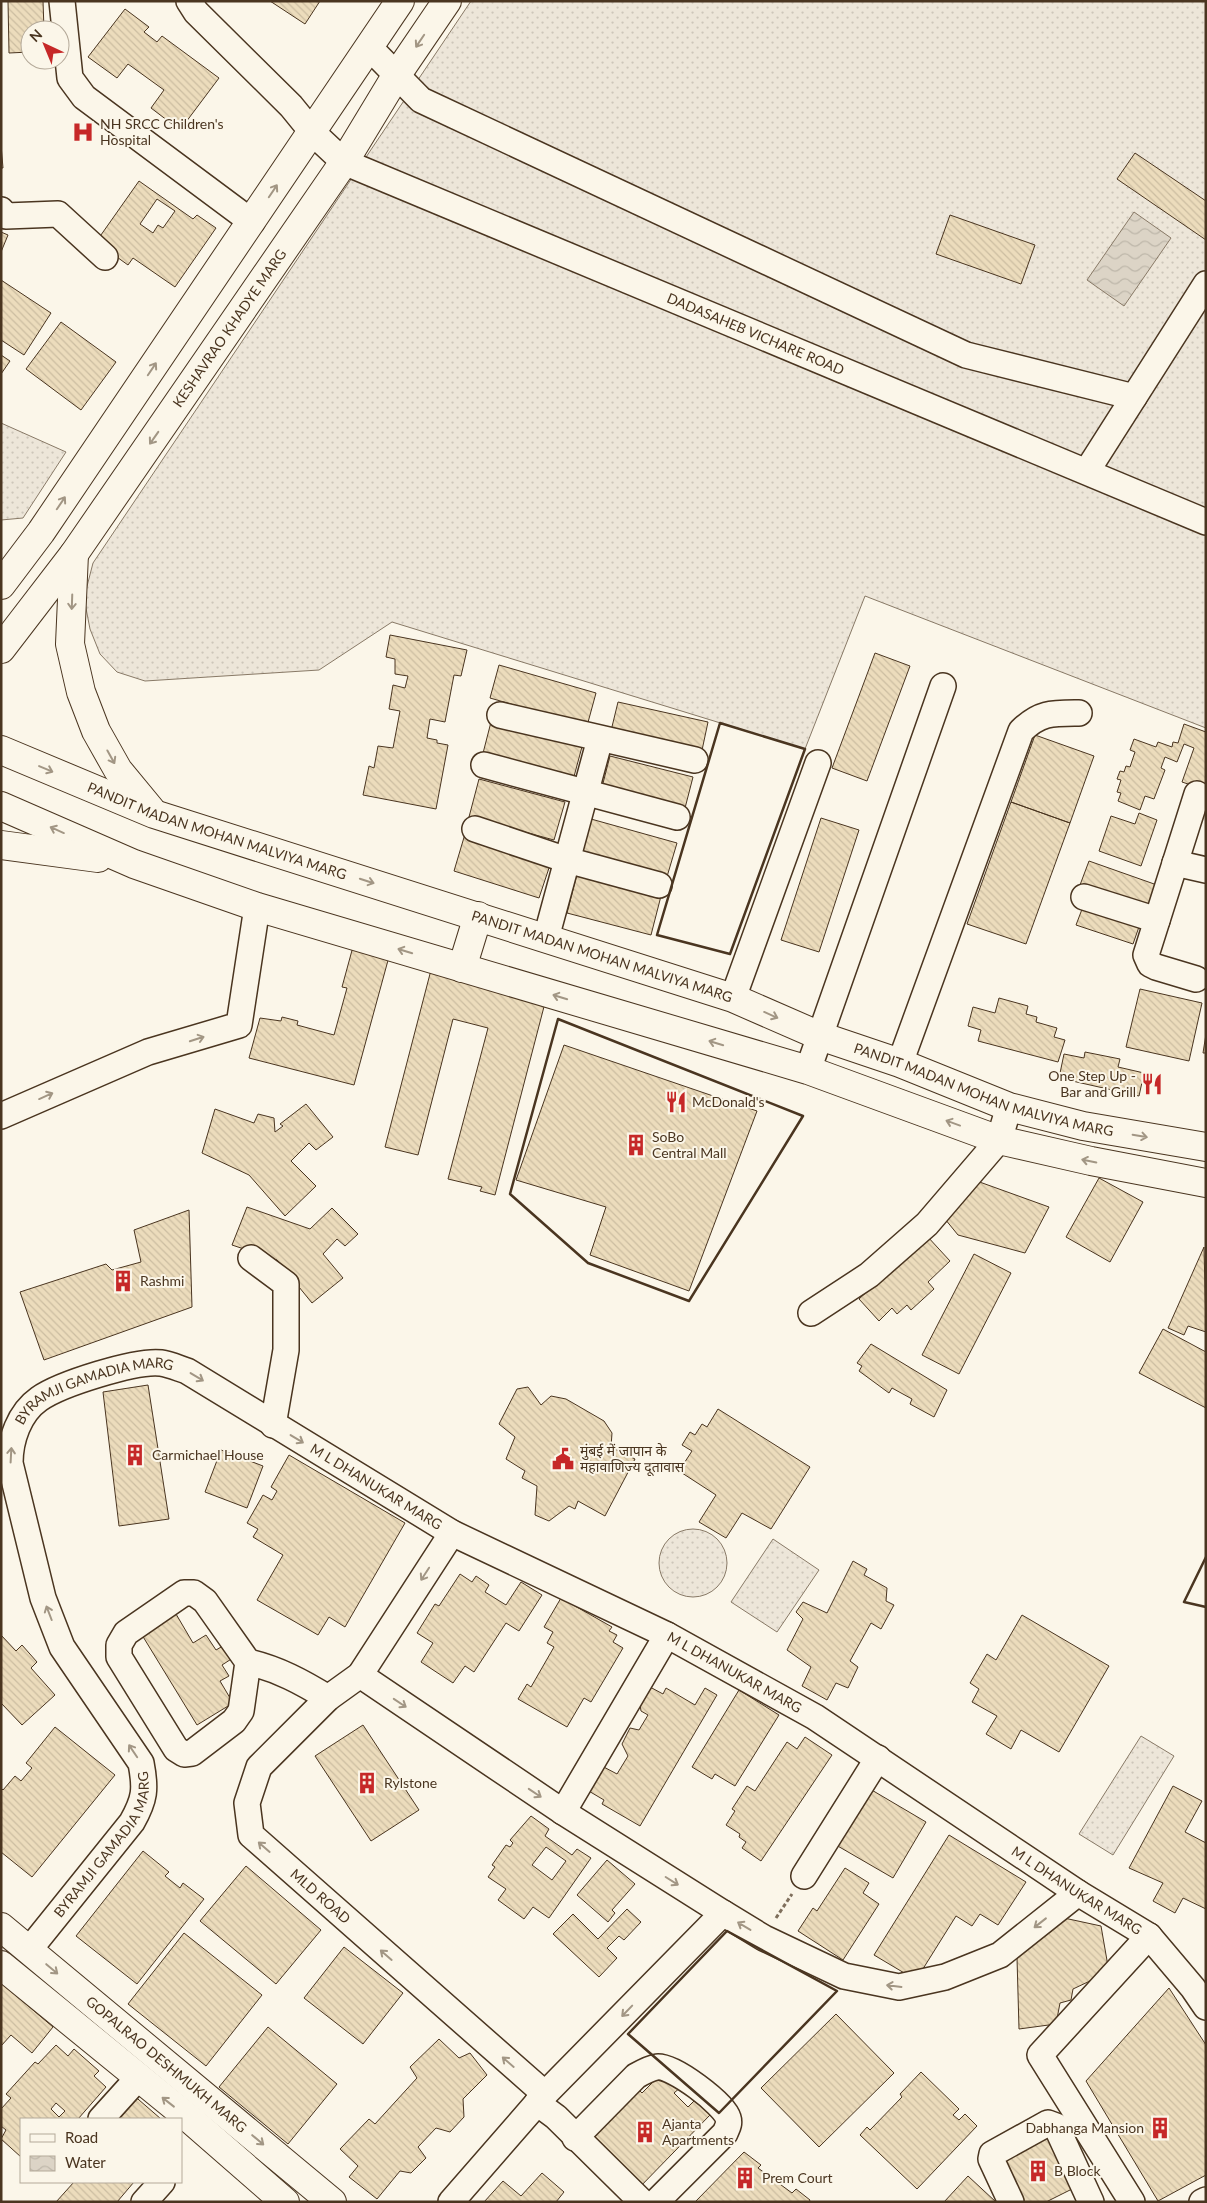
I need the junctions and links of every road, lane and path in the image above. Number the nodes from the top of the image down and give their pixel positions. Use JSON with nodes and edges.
{"nodes":[{"id":1,"x":62,"y":1,"type":"edge"},
{"id":2,"x":189,"y":1,"type":"edge"},
{"id":3,"x":400,"y":1,"type":"edge"},
{"id":4,"x":448,"y":1,"type":"edge"},
{"id":5,"x":369,"y":47,"type":"junction"},
{"id":6,"x":396,"y":76,"type":"junction"},
{"id":7,"x":313,"y":133,"type":"junction"},
{"id":8,"x":344,"y":162,"type":"junction"},
{"id":9,"x":1,"y":210,"type":"edge"},
{"id":10,"x":252,"y":222,"type":"junction"},
{"id":11,"x":105,"y":257,"type":"dead end"},
{"id":12,"x":1206,"y":284,"type":"edge"},
{"id":13,"x":1134,"y":396,"type":"junction"},
{"id":14,"x":1087,"y":471,"type":"junction"},
{"id":15,"x":1206,"y":522,"type":"edge"},
{"id":16,"x":41,"y":532,"type":"junction"},
{"id":17,"x":1,"y":552,"type":"edge"},
{"id":18,"x":74,"y":554,"type":"junction"},
{"id":19,"x":1,"y":585,"type":"edge"},
{"id":20,"x":1,"y":649,"type":"edge"},
{"id":21,"x":943,"y":686,"type":"dead end"},
{"id":22,"x":1079,"y":713,"type":"dead end"},
{"id":23,"x":500,"y":715,"type":"dead end"},
{"id":24,"x":600,"y":739,"type":"junction"},
{"id":25,"x":1,"y":750,"type":"edge"},
{"id":26,"x":695,"y":760,"type":"dead end"},
{"id":27,"x":818,"y":763,"type":"dead end"},
{"id":28,"x":484,"y":765,"type":"dead end"},
{"id":29,"x":585,"y":793,"type":"junction"},
{"id":30,"x":1197,"y":794,"type":"dead end"},
{"id":31,"x":1,"y":806,"type":"edge"},
{"id":32,"x":154,"y":814,"type":"junction"},
{"id":33,"x":677,"y":817,"type":"dead end"},
{"id":34,"x":475,"y":829,"type":"dead end"},
{"id":35,"x":1,"y":844,"type":"edge"},
{"id":36,"x":567,"y":860,"type":"junction"},
{"id":37,"x":1175,"y":863,"type":"junction"},
{"id":38,"x":134,"y":864,"type":"junction"},
{"id":39,"x":1206,"y":870,"type":"edge"},
{"id":40,"x":658,"y":885,"type":"dead end"},
{"id":41,"x":1084,"y":896,"type":"dead end"},
{"id":42,"x":257,"y":906,"type":"junction"},
{"id":43,"x":478,"y":916,"type":"junction"},
{"id":44,"x":1158,"y":920,"type":"junction"},
{"id":45,"x":546,"y":938,"type":"junction"},
{"id":46,"x":462,"y":968,"type":"junction"},
{"id":47,"x":1196,"y":979,"type":"dead end"},
{"id":48,"x":733,"y":998,"type":"junction"},
{"id":49,"x":820,"y":1036,"type":"junction"},
{"id":50,"x":900,"y":1064,"type":"junction"},
{"id":51,"x":808,"y":1070,"type":"junction"},
{"id":52,"x":1009,"y":1107,"type":"junction"},
{"id":53,"x":1,"y":1116,"type":"edge"},
{"id":54,"x":999,"y":1140,"type":"junction"},
{"id":55,"x":1206,"y":1147,"type":"edge"},
{"id":56,"x":1206,"y":1183,"type":"edge"},
{"id":57,"x":251,"y":1258,"type":"dead end"},
{"id":58,"x":811,"y":1313,"type":"dead end"},
{"id":59,"x":226,"y":1394,"type":"joint"},
{"id":60,"x":273,"y":1425,"type":"junction"},
{"id":61,"x":452,"y":1533,"type":"junction"},
{"id":62,"x":667,"y":1635,"type":"junction"},
{"id":63,"x":248,"y":1662,"type":"junction"},
{"id":64,"x":360,"y":1675,"type":"junction"},
{"id":65,"x":328,"y":1698,"type":"junction"},
{"id":66,"x":878,"y":1758,"type":"junction"},
{"id":67,"x":563,"y":1812,"type":"junction"},
{"id":68,"x":804,"y":1876,"type":"joint"},
{"id":69,"x":1078,"y":1894,"type":"junction"},
{"id":70,"x":723,"y":1913,"type":"junction"},
{"id":71,"x":1,"y":1927,"type":"edge"},
{"id":72,"x":1149,"y":1936,"type":"junction"},
{"id":73,"x":764,"y":1938,"type":"junction"},
{"id":74,"x":29,"y":1950,"type":"junction"},
{"id":75,"x":1,"y":1965,"type":"edge"},
{"id":76,"x":1206,"y":2007,"type":"edge"},
{"id":77,"x":138,"y":2078,"type":"junction"},
{"id":78,"x":545,"y":2103,"type":"junction"},
{"id":79,"x":102,"y":2118,"type":"edge"},
{"id":80,"x":178,"y":2118,"type":"edge"},
{"id":81,"x":186,"y":2126,"type":"edge"},
{"id":82,"x":575,"y":2138,"type":"junction"},
{"id":83,"x":1206,"y":2200,"type":"edge"},
{"id":84,"x":285,"y":2202,"type":"edge"},
{"id":85,"x":332,"y":2202,"type":"edge"},
{"id":86,"x":451,"y":2202,"type":"edge"},
{"id":87,"x":642,"y":2202,"type":"edge"},
{"id":88,"x":656,"y":2202,"type":"edge"},
{"id":89,"x":1011,"y":2202,"type":"edge"},
{"id":90,"x":1091,"y":2202,"type":"edge"},
{"id":91,"x":1132,"y":2202,"type":"edge"},
{"id":92,"x":1202,"y":2202,"type":"edge"}],
"edges":[{"from":1,"to":10,"type":"street"},
{"from":2,"to":7,"type":"street","name":"DADASAHEB VICHARE ROAD"},
{"from":3,"to":5,"type":"main road"},
{"from":4,"to":6,"type":"main road","name":"KESHAVRAO KHADYE MARG","one_way":true},
{"from":5,"to":6,"type":"street"},
{"from":5,"to":7,"type":"main road"},
{"from":6,"to":8,"type":"main road","name":"KESHAVRAO KHADYE MARG"},
{"from":6,"to":13,"type":"street"},
{"from":7,"to":8,"type":"street","name":"DADASAHEB VICHARE ROAD"},
{"from":10,"to":7,"type":"main road","one_way":true},
{"from":8,"to":14,"type":"street","name":"DADASAHEB VICHARE ROAD"},
{"from":8,"to":18,"type":"main road","name":"KESHAVRAO KHADYE MARG","one_way":true},
{"from":9,"to":11,"type":"street"},
{"from":16,"to":10,"type":"main road","one_way":true},
{"from":12,"to":13,"type":"street"},
{"from":13,"to":14,"type":"street"},
{"from":14,"to":15,"type":"street","name":"DADASAHEB VICHARE ROAD"},
{"from":16,"to":17,"type":"main road"},
{"from":16,"to":19,"type":"main road"},
{"from":18,"to":20,"type":"main road","name":"KESHAVRAO KHADYE MARG"},
{"from":18,"to":32,"type":"main road","one_way":true},
{"from":21,"to":49,"type":"street"},
{"from":22,"to":50,"type":"street"},
{"from":23,"to":24,"type":"street"},
{"from":24,"to":26,"type":"street"},
{"from":24,"to":29,"type":"street"},
{"from":25,"to":32,"type":"main road","name":"PANDIT MADAN MOHAN MALVIYA MARG","one_way":true},
{"from":27,"to":48,"type":"street"},
{"from":28,"to":29,"type":"street"},
{"from":29,"to":33,"type":"street"},
{"from":29,"to":36,"type":"street"},
{"from":30,"to":37,"type":"street"},
{"from":38,"to":31,"type":"main road","one_way":true},
{"from":32,"to":43,"type":"main road","name":"PANDIT MADAN MOHAN MALVIYA MARG","one_way":true},
{"from":34,"to":36,"type":"street"},
{"from":35,"to":38,"type":"main road"},
{"from":36,"to":40,"type":"street"},
{"from":36,"to":45,"type":"street"},
{"from":37,"to":39,"type":"street"},
{"from":37,"to":44,"type":"street"},
{"from":38,"to":42,"type":"main road"},
{"from":41,"to":44,"type":"street"},
{"from":46,"to":42,"type":"main road","one_way":true},
{"from":53,"to":42,"type":"street","one_way":true},
{"from":43,"to":45,"type":"main road","name":"PANDIT MADAN MOHAN MALVIYA MARG"},
{"from":43,"to":46,"type":"main road"},
{"from":44,"to":47,"type":"street"},
{"from":45,"to":48,"type":"main road","name":"PANDIT MADAN MOHAN MALVIYA MARG"},
{"from":51,"to":46,"type":"main road","one_way":true},
{"from":48,"to":49,"type":"main road","name":"PANDIT MADAN MOHAN MALVIYA MARG","one_way":true},
{"from":49,"to":50,"type":"main road","name":"PANDIT MADAN MOHAN MALVIYA MARG"},
{"from":49,"to":51,"type":"street"},
{"from":50,"to":52,"type":"main road","name":"PANDIT MADAN MOHAN MALVIYA MARG"},
{"from":54,"to":51,"type":"main road","one_way":true},
{"from":52,"to":54,"type":"street"},
{"from":52,"to":55,"type":"main road","name":"PANDIT MADAN MOHAN MALVIYA MARG","one_way":true},
{"from":56,"to":54,"type":"main road","one_way":true},
{"from":54,"to":58,"type":"street"},
{"from":57,"to":60,"type":"street"},
{"from":59,"to":60,"type":"street","name":"M L DHANUKAR MARG"},
{"from":74,"to":59,"type":"street","name":"BYRAMJI GAMADIA MARG","one_way":true},
{"from":60,"to":61,"type":"street","name":"M L DHANUKAR MARG","one_way":true},
{"from":61,"to":62,"type":"street","name":"M L DHANUKAR MARG"},
{"from":61,"to":64,"type":"street","name":"MLD ROAD","one_way":true},
{"from":62,"to":66,"type":"street","name":"M L DHANUKAR MARG"},
{"from":62,"to":67,"type":"street"},
{"from":63,"to":63,"type":"street"},
{"from":63,"to":65,"type":"street"},
{"from":64,"to":65,"type":"street","name":"MLD ROAD"},
{"from":64,"to":67,"type":"street","one_way":true},
{"from":78,"to":65,"type":"street","name":"MLD ROAD","one_way":true},
{"from":66,"to":68,"type":"street"},
{"from":66,"to":69,"type":"street","name":"M L DHANUKAR MARG"},
{"from":67,"to":70,"type":"street","one_way":true},
{"from":68,"to":73,"type":"path"},
{"from":69,"to":72,"type":"street","name":"M L DHANUKAR MARG"},
{"from":69,"to":73,"type":"street","one_way":true},
{"from":73,"to":70,"type":"street","one_way":true},
{"from":70,"to":78,"type":"street","one_way":true},
{"from":71,"to":74,"type":"main road","name":"GOPALRAO DESHMUKH MARG"},
{"from":72,"to":76,"type":"street","name":"M L DHANUKAR MARG"},
{"from":72,"to":91,"type":"street"},
{"from":74,"to":85,"type":"main road","name":"GOPALRAO DESHMUKH MARG","one_way":true},
{"from":75,"to":77,"type":"main road","name":"GOPALRAO DESHMUKH MARG"},
{"from":77,"to":79,"type":"street"},
{"from":80,"to":77,"type":"main road","name":"GOPALRAO DESHMUKH MARG","one_way":true},
{"from":78,"to":82,"type":"street","name":"MLD ROAD"},
{"from":78,"to":86,"type":"street"},
{"from":81,"to":84,"type":"main road","name":"GOPALRAO DESHMUKH MARG"},
{"from":82,"to":87,"type":"street","name":"MLD ROAD"},
{"from":82,"to":88,"type":"street"},
{"from":83,"to":92,"type":"street"},
{"from":89,"to":90,"type":"street"}]}
